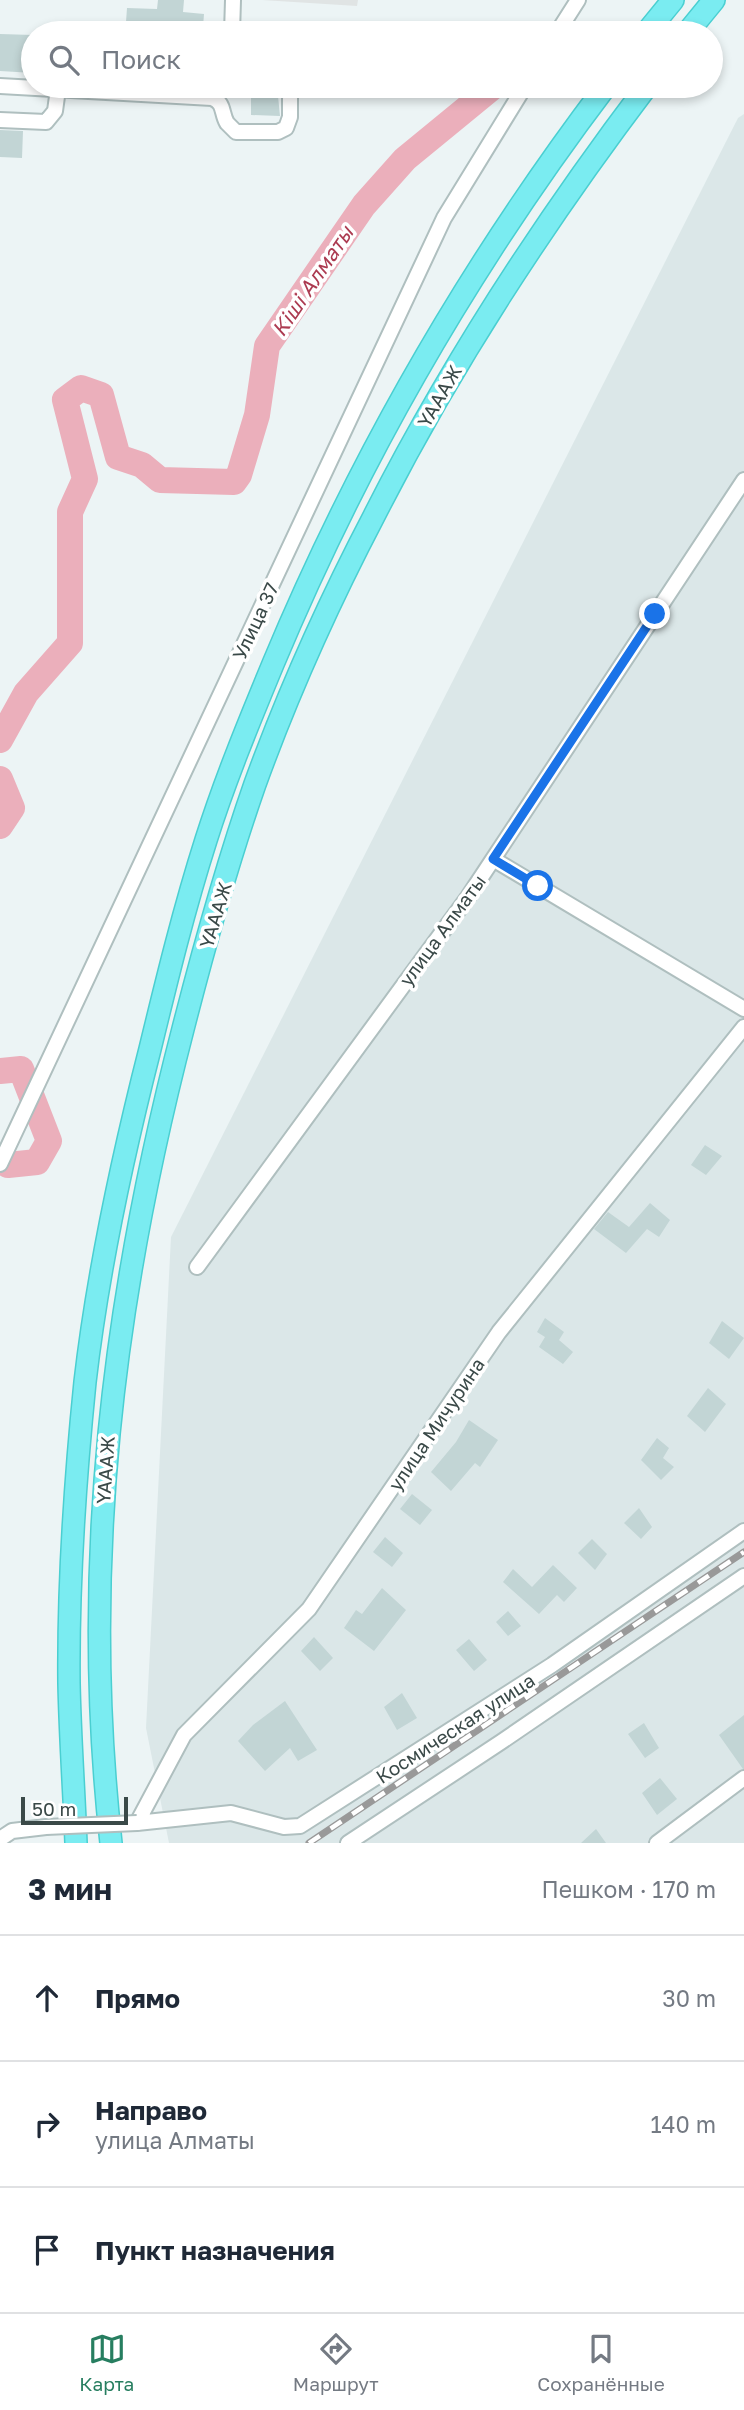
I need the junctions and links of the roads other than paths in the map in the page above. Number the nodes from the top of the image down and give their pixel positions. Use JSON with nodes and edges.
{"nodes":[{"id":1,"x":233,"y":0,"type":"edge"},
{"id":2,"x":578,"y":0,"type":"edge"},
{"id":3,"x":673,"y":0,"type":"edge"},
{"id":4,"x":714,"y":0,"type":"edge"},
{"id":5,"x":232,"y":21,"type":"edge"},
{"id":6,"x":565,"y":21,"type":"edge"},
{"id":7,"x":656,"y":21,"type":"edge"},
{"id":8,"x":697,"y":21,"type":"edge"},
{"id":9,"x":0,"y":86,"type":"edge"},
{"id":10,"x":21,"y":87,"type":"edge"},
{"id":11,"x":57,"y":98,"type":"edge"},
{"id":12,"x":212,"y":98,"type":"edge"},
{"id":13,"x":290,"y":98,"type":"edge"},
{"id":14,"x":518,"y":98,"type":"edge"},
{"id":15,"x":597,"y":98,"type":"edge"},
{"id":16,"x":638,"y":98,"type":"edge"},
{"id":17,"x":0,"y":120,"type":"edge"},
{"id":18,"x":744,"y":480,"type":"edge"},
{"id":19,"x":493,"y":859,"type":"junction"},
{"id":20,"x":744,"y":1009,"type":"edge"},
{"id":21,"x":744,"y":1027,"type":"edge"},
{"id":22,"x":0,"y":1164,"type":"edge"},
{"id":23,"x":197,"y":1267,"type":"dead end"},
{"id":24,"x":744,"y":1531,"type":"edge"},
{"id":25,"x":744,"y":1576,"type":"edge"},
{"id":26,"x":744,"y":1778,"type":"edge"},
{"id":27,"x":137,"y":1823,"type":"junction"},
{"id":28,"x":0,"y":1839,"type":"edge"},
{"id":29,"x":76,"y":1843,"type":"edge"},
{"id":30,"x":111,"y":1843,"type":"edge"},
{"id":31,"x":348,"y":1843,"type":"edge"},
{"id":32,"x":657,"y":1843,"type":"edge"}],
"edges":[{"from":1,"to":5,"type":"street"},
{"from":2,"to":6,"type":"street"},
{"from":3,"to":7,"type":"highway"},
{"from":4,"to":8,"type":"highway"},
{"from":9,"to":10,"type":"street"},
{"from":11,"to":17,"type":"street"},
{"from":12,"to":13,"type":"street"},
{"from":14,"to":22,"type":"street","name":"Улица 37"},
{"from":15,"to":29,"type":"highway","name":"ҮАААЖ"},
{"from":16,"to":30,"type":"highway","name":"ҮАААЖ"},
{"from":18,"to":19,"type":"street","name":"улица Алматы"},
{"from":19,"to":20,"type":"street"},
{"from":19,"to":23,"type":"street","name":"улица Алматы"},
{"from":21,"to":27,"type":"street","name":"улица Мичурина"},
{"from":24,"to":27,"type":"street","name":"Космическая улица"},
{"from":25,"to":31,"type":"street"},
{"from":26,"to":32,"type":"street"},
{"from":27,"to":28,"type":"street","name":"Космическая улица","bridge":true}]}
